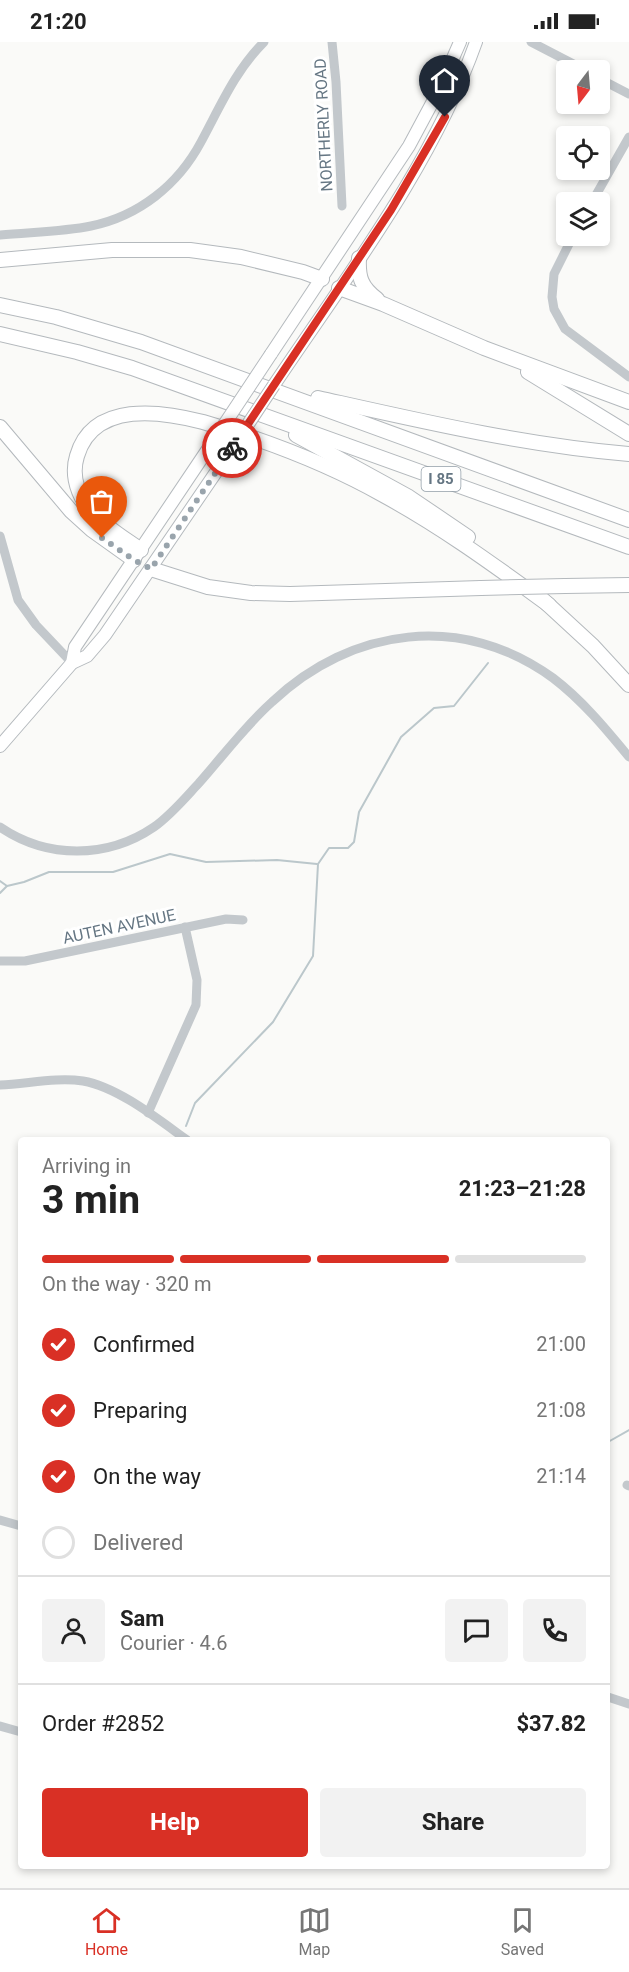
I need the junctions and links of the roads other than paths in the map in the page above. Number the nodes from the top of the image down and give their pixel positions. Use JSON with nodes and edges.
{"nodes":[{"id":1,"x":264,"y":42,"type":"edge"},
{"id":2,"x":332,"y":42,"type":"edge"},
{"id":3,"x":460,"y":42,"type":"edge"},
{"id":4,"x":476,"y":42,"type":"edge"},
{"id":5,"x":531,"y":42,"type":"edge"},
{"id":6,"x":566,"y":60,"type":"edge"},
{"id":7,"x":610,"y":84,"type":"edge"},
{"id":8,"x":629,"y":94,"type":"edge"},
{"id":9,"x":629,"y":137,"type":"edge"},
{"id":10,"x":598,"y":192,"type":"edge"},
{"id":11,"x":342,"y":206,"type":"dead end"},
{"id":12,"x":0,"y":235,"type":"edge"},
{"id":13,"x":568,"y":246,"type":"edge"},
{"id":14,"x":359,"y":258,"type":"junction"},
{"id":15,"x":0,"y":260,"type":"edge"},
{"id":16,"x":322,"y":279,"type":"junction"},
{"id":17,"x":339,"y":288,"type":"junction"},
{"id":18,"x":383,"y":304,"type":"junction"},
{"id":19,"x":0,"y":305,"type":"edge"},
{"id":20,"x":0,"y":334,"type":"edge"},
{"id":21,"x":484,"y":348,"type":"junction"},
{"id":22,"x":629,"y":377,"type":"edge"},
{"id":23,"x":269,"y":387,"type":"junction"},
{"id":24,"x":629,"y":402,"type":"edge"},
{"id":25,"x":252,"y":411,"type":"junction"},
{"id":26,"x":0,"y":427,"type":"edge"},
{"id":27,"x":628,"y":433,"type":"edge"},
{"id":28,"x":629,"y":454,"type":"edge"},
{"id":29,"x":629,"y":520,"type":"edge"},
{"id":30,"x":0,"y":536,"type":"edge"},
{"id":31,"x":629,"y":547,"type":"edge"},
{"id":32,"x":137,"y":555,"type":"junction"},
{"id":33,"x":151,"y":569,"type":"junction"},
{"id":34,"x":629,"y":585,"type":"edge"},
{"id":35,"x":549,"y":605,"type":"junction"},
{"id":36,"x":72,"y":663,"type":"junction"},
{"id":37,"x":629,"y":685,"type":"edge"},
{"id":38,"x":0,"y":746,"type":"edge"},
{"id":39,"x":629,"y":757,"type":"edge"},
{"id":40,"x":0,"y":827,"type":"edge"},
{"id":41,"x":243,"y":920,"type":"dead end"},
{"id":42,"x":185,"y":927,"type":"junction"},
{"id":43,"x":0,"y":961,"type":"edge"},
{"id":44,"x":0,"y":1085,"type":"edge"},
{"id":45,"x":148,"y":1113,"type":"junction"},
{"id":46,"x":183,"y":1137,"type":"edge"},
{"id":47,"x":0,"y":1520,"type":"edge"},
{"id":48,"x":18,"y":1525,"type":"edge"},
{"id":49,"x":610,"y":1698,"type":"edge"},
{"id":50,"x":629,"y":1704,"type":"edge"},
{"id":51,"x":0,"y":1726,"type":"edge"},
{"id":52,"x":18,"y":1731,"type":"edge"}],
"edges":[{"from":1,"to":12,"type":"street"},
{"from":2,"to":11,"type":"street","name":"NORTHERLY ROAD"},
{"from":3,"to":16,"type":"main road"},
{"from":4,"to":14,"type":"main road"},
{"from":5,"to":6,"type":"street"},
{"from":7,"to":8,"type":"street"},
{"from":9,"to":10,"type":"street"},
{"from":13,"to":22,"type":"street"},
{"from":14,"to":17,"type":"main road"},
{"from":14,"to":18,"type":"highway"},
{"from":15,"to":16,"type":"highway"},
{"from":16,"to":17,"type":"main road"},
{"from":16,"to":32,"type":"main road","bridge":true},
{"from":17,"to":18,"type":"highway"},
{"from":17,"to":33,"type":"main road","bridge":true},
{"from":18,"to":21,"type":"highway"},
{"from":19,"to":23,"type":"highway","number":"I 85"},
{"from":20,"to":25,"type":"highway","number":"I 85"},
{"from":21,"to":24,"type":"highway"},
{"from":21,"to":27,"type":"highway"},
{"from":23,"to":28,"type":"highway"},
{"from":23,"to":29,"type":"highway","number":"I 85"},
{"from":25,"to":31,"type":"highway","number":"I 85"},
{"from":25,"to":35,"type":"highway"},
{"from":26,"to":32,"type":"highway"},
{"from":30,"to":36,"type":"street"},
{"from":32,"to":33,"type":"main road"},
{"from":32,"to":35,"type":"highway"},
{"from":32,"to":36,"type":"main road"},
{"from":33,"to":34,"type":"highway","bridge":true},
{"from":33,"to":36,"type":"main road"},
{"from":35,"to":37,"type":"highway"},
{"from":36,"to":38,"type":"main road"},
{"from":39,"to":40,"type":"street"},
{"from":41,"to":42,"type":"street","name":"AUTEN AVENUE"},
{"from":42,"to":43,"type":"street","name":"AUTEN AVENUE"},
{"from":42,"to":45,"type":"street"},
{"from":44,"to":45,"type":"street"},
{"from":45,"to":46,"type":"street"},
{"from":47,"to":48,"type":"street"},
{"from":49,"to":50,"type":"street"},
{"from":51,"to":52,"type":"street"}]}
